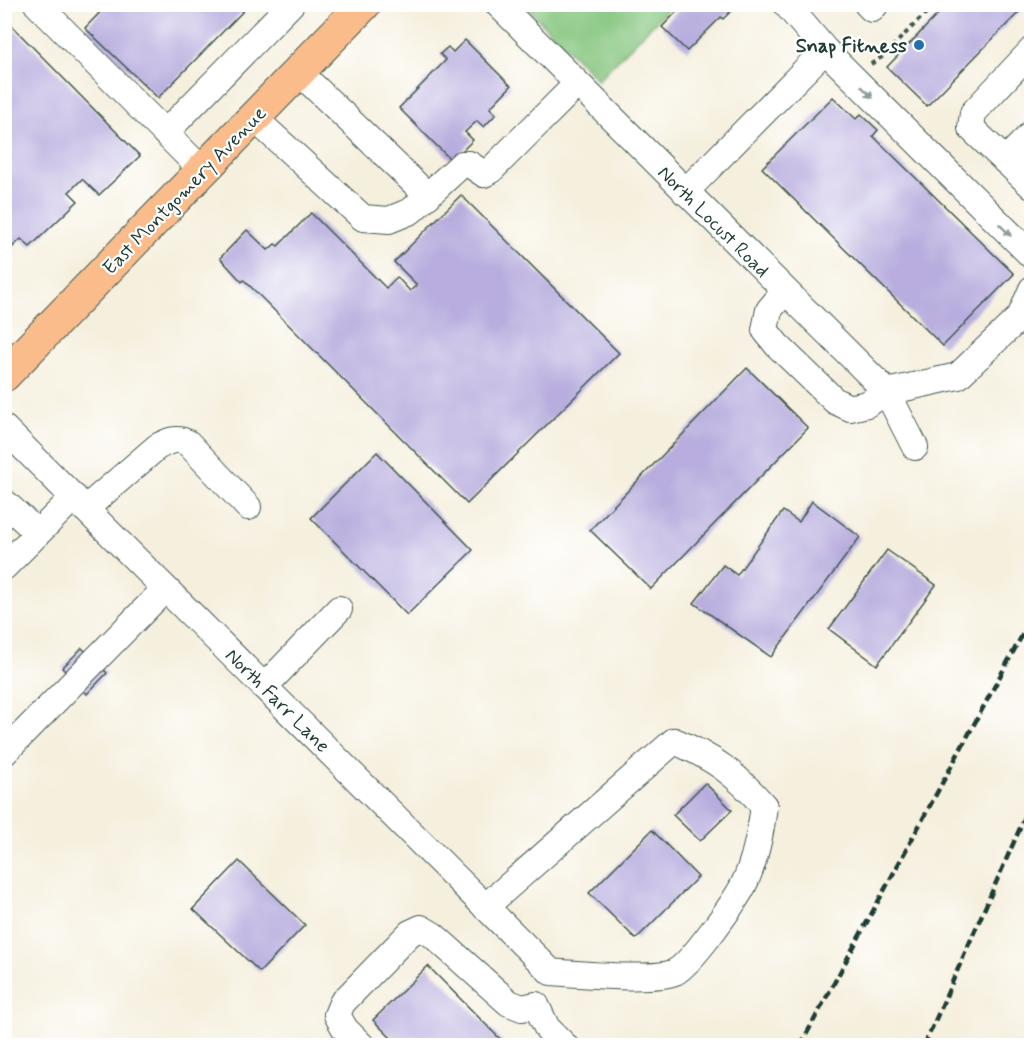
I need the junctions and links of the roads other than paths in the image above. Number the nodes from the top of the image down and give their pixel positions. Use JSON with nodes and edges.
{"nodes":[{"id":1,"x":291,"y":4,"type":"edge"},
{"id":2,"x":364,"y":4,"type":"edge"},
{"id":3,"x":498,"y":4,"type":"edge"},
{"id":4,"x":786,"y":4,"type":"edge"},
{"id":5,"x":867,"y":4,"type":"edge"},
{"id":6,"x":876,"y":4,"type":"edge"},
{"id":7,"x":46,"y":8,"type":"edge"},
{"id":8,"x":1032,"y":50,"type":"edge"},
{"id":9,"x":825,"y":51,"type":"junction"},
{"id":10,"x":299,"y":72,"type":"junction"},
{"id":11,"x":577,"y":84,"type":"junction"},
{"id":12,"x":254,"y":118,"type":"junction"},
{"id":13,"x":165,"y":133,"type":"junction"},
{"id":14,"x":1032,"y":133,"type":"edge"},
{"id":15,"x":1005,"y":161,"type":"junction"},
{"id":16,"x":203,"y":171,"type":"junction"},
{"id":17,"x":1032,"y":186,"type":"edge"},
{"id":18,"x":685,"y":192,"type":"junction"},
{"id":19,"x":428,"y":196,"type":"junction"},
{"id":20,"x":1032,"y":256,"type":"edge"},
{"id":21,"x":1032,"y":289,"type":"edge"},
{"id":22,"x":785,"y":291,"type":"junction"},
{"id":23,"x":4,"y":375,"type":"edge"},
{"id":24,"x":887,"y":392,"type":"junction"},
{"id":25,"x":4,"y":428,"type":"edge"},
{"id":26,"x":915,"y":447,"type":"dead end"},
{"id":27,"x":4,"y":502,"type":"edge"},
{"id":28,"x":79,"y":503,"type":"junction"},
{"id":29,"x":249,"y":507,"type":"dead end"},
{"id":30,"x":38,"y":533,"type":"junction"},
{"id":31,"x":4,"y":567,"type":"edge"},
{"id":32,"x":165,"y":589,"type":"junction"},
{"id":33,"x":339,"y":609,"type":"dead end"},
{"id":34,"x":264,"y":687,"type":"junction"},
{"id":35,"x":4,"y":753,"type":"edge"},
{"id":36,"x":485,"y":906,"type":"junction"},
{"id":37,"x":551,"y":972,"type":"junction"},
{"id":38,"x":536,"y":1005,"type":"junction"},
{"id":39,"x":362,"y":1046,"type":"edge"},
{"id":40,"x":565,"y":1046,"type":"edge"}],
"edges":[{"from":1,"to":13,"type":"street"},
{"from":2,"to":10,"type":"main road","name":"East Montgomery Avenue"},
{"from":3,"to":11,"type":"street","name":"North Locust Road"},
{"from":4,"to":9,"type":"street"},
{"from":5,"to":6,"type":"street"},
{"from":7,"to":13,"type":"street"},
{"from":8,"to":15,"type":"street"},
{"from":9,"to":18,"type":"street"},
{"from":9,"to":20,"type":"street","one_way":true},
{"from":10,"to":12,"type":"main road","name":"East Montgomery Avenue"},
{"from":10,"to":19,"type":"street"},
{"from":11,"to":18,"type":"street","name":"North Locust Road"},
{"from":11,"to":19,"type":"street"},
{"from":12,"to":16,"type":"main road","name":"East Montgomery Avenue"},
{"from":12,"to":19,"type":"street"},
{"from":13,"to":16,"type":"street"},
{"from":14,"to":15,"type":"street"},
{"from":15,"to":17,"type":"street"},
{"from":16,"to":23,"type":"main road","name":"East Montgomery Avenue"},
{"from":18,"to":22,"type":"street","name":"North Locust Road"},
{"from":21,"to":24,"type":"street"},
{"from":22,"to":24,"type":"street","name":"North Locust Road"},
{"from":22,"to":24,"type":"street"},
{"from":24,"to":26,"type":"street","name":"North Locust Road"},
{"from":25,"to":28,"type":"street","name":"North Farr Lane"},
{"from":27,"to":30,"type":"street"},
{"from":28,"to":29,"type":"street"},
{"from":28,"to":30,"type":"street"},
{"from":28,"to":32,"type":"street","name":"North Farr Lane"},
{"from":30,"to":31,"type":"street"},
{"from":32,"to":34,"type":"street","name":"North Farr Lane"},
{"from":32,"to":35,"type":"street"},
{"from":33,"to":34,"type":"street"},
{"from":34,"to":36,"type":"street","name":"North Farr Lane"},
{"from":36,"to":37,"type":"street","name":"North Farr Lane"},
{"from":36,"to":37,"type":"street"},
{"from":37,"to":38,"type":"street"},
{"from":38,"to":39,"type":"street"},
{"from":38,"to":40,"type":"street"}]}
